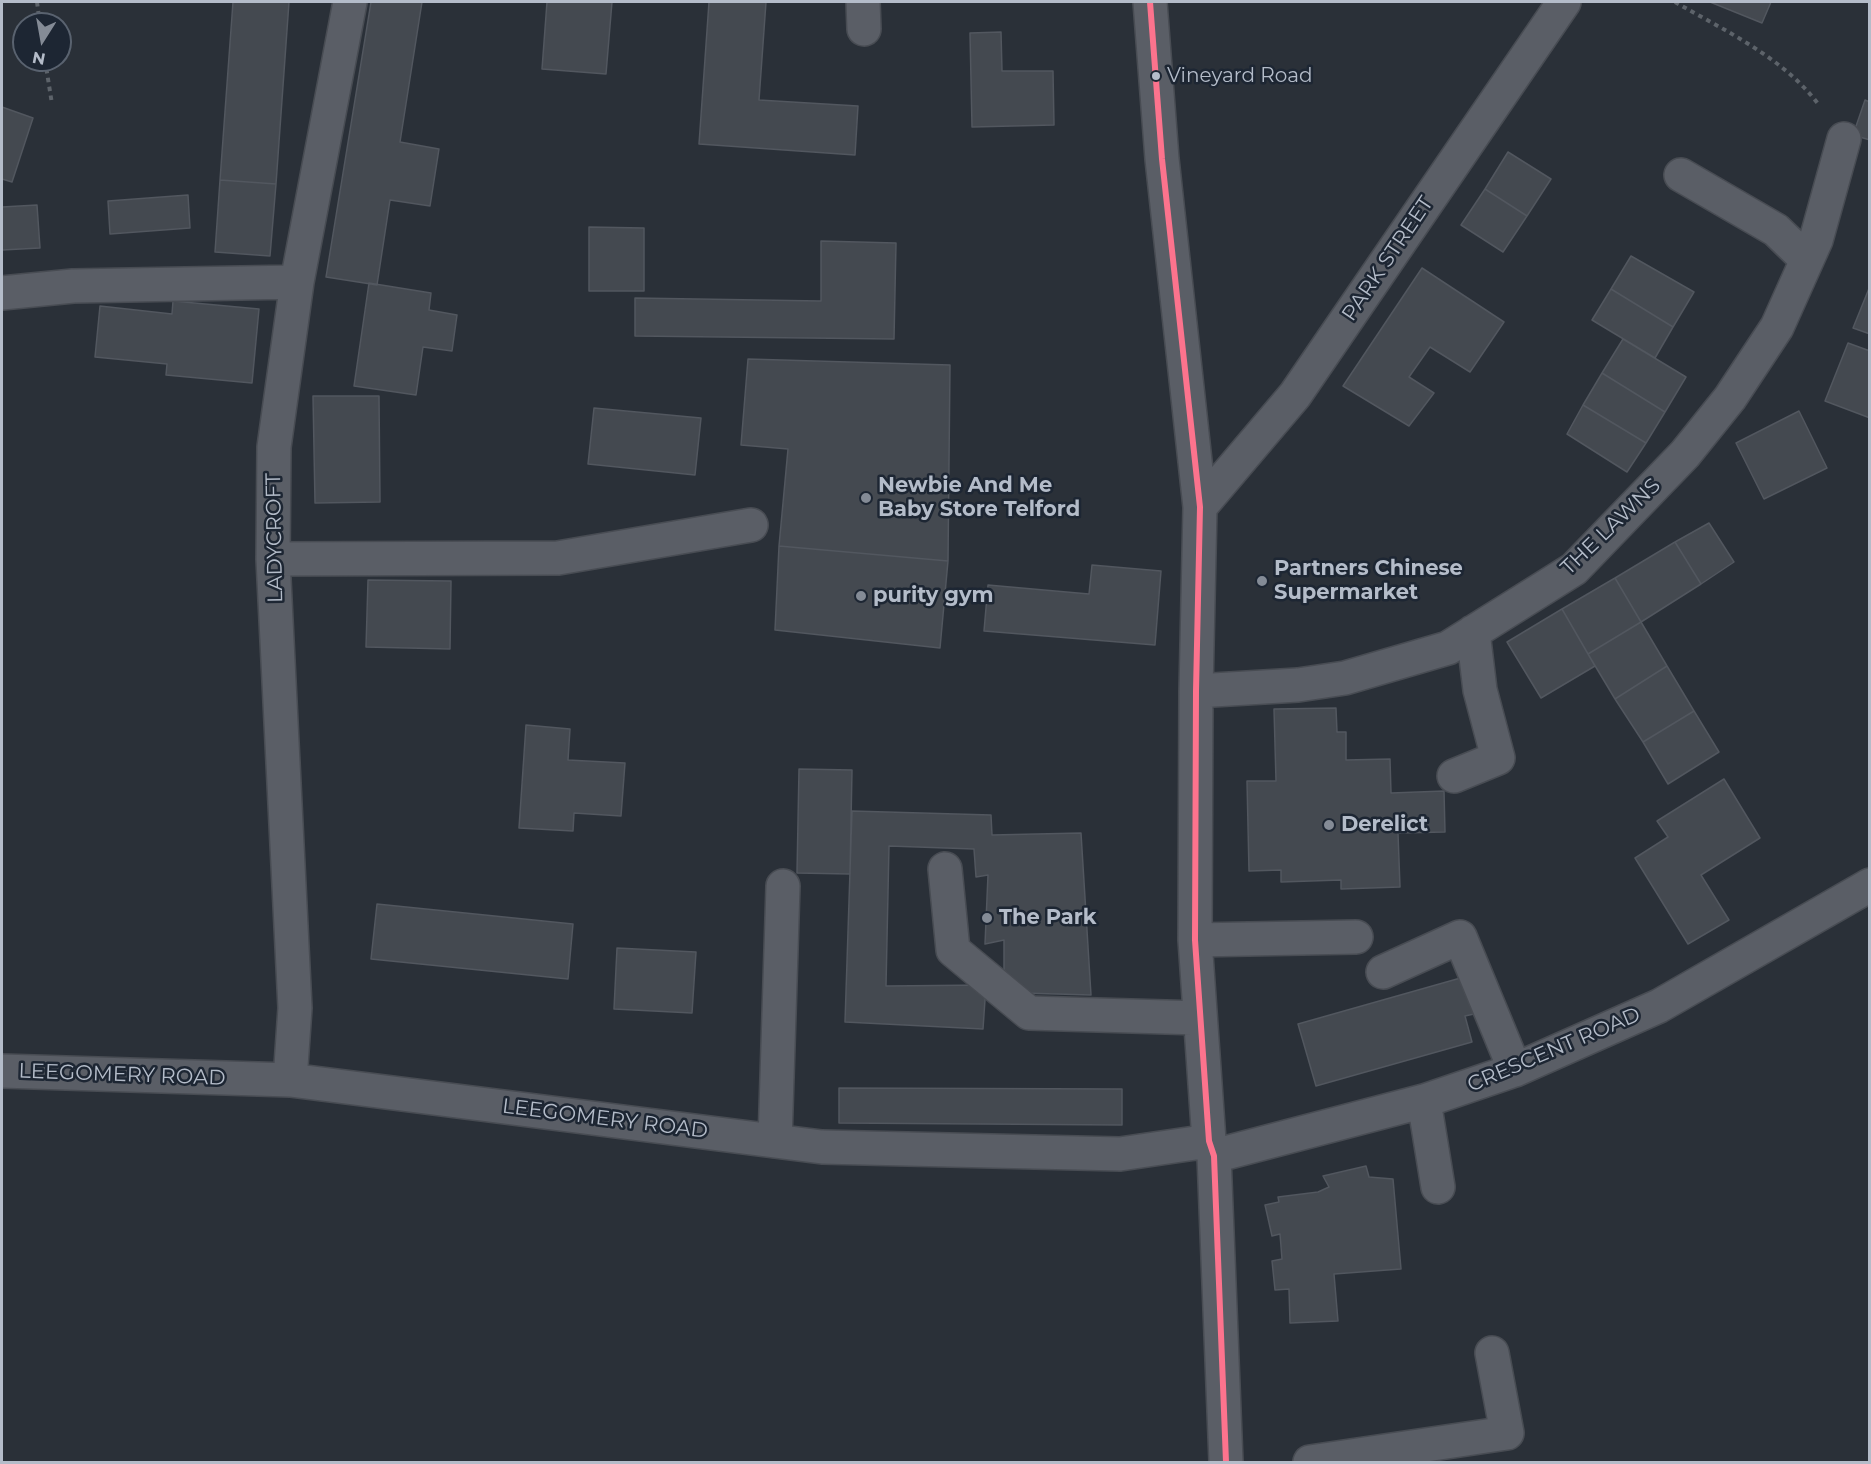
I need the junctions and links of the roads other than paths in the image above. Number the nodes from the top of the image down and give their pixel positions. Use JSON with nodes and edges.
{"nodes":[{"id":1,"x":350,"y":2,"type":"edge"},
{"id":2,"x":1150,"y":2,"type":"edge"},
{"id":3,"x":1564,"y":2,"type":"edge"},
{"id":4,"x":1844,"y":139,"type":"road end"},
{"id":5,"x":1681,"y":175,"type":"dead end"},
{"id":6,"x":1806,"y":259,"type":"junction"},
{"id":7,"x":297,"y":282,"type":"junction"},
{"id":8,"x":2,"y":293,"type":"edge"},
{"id":9,"x":1200,"y":507,"type":"junction"},
{"id":10,"x":751,"y":525,"type":"dead end"},
{"id":11,"x":273,"y":559,"type":"junction"},
{"id":12,"x":1473,"y":632,"type":"junction"},
{"id":13,"x":1196,"y":691,"type":"junction"},
{"id":14,"x":1454,"y":776,"type":"dead end"},
{"id":15,"x":945,"y":869,"type":"dead end"},
{"id":16,"x":1869,"y":885,"type":"edge"},
{"id":17,"x":783,"y":886,"type":"dead end"},
{"id":18,"x":1356,"y":938,"type":"dead end"},
{"id":19,"x":1195,"y":940,"type":"junction"},
{"id":20,"x":1383,"y":972,"type":"dead end"},
{"id":21,"x":1200,"y":1018,"type":"junction"},
{"id":22,"x":1515,"y":1070,"type":"junction"},
{"id":23,"x":2,"y":1071,"type":"edge"},
{"id":24,"x":290,"y":1080,"type":"junction"},
{"id":25,"x":1424,"y":1101,"type":"junction"},
{"id":26,"x":775,"y":1141,"type":"junction"},
{"id":27,"x":1211,"y":1149,"type":"junction"},
{"id":28,"x":1438,"y":1187,"type":"dead end"},
{"id":29,"x":1492,"y":1353,"type":"dead end"},
{"id":30,"x":1226,"y":1462,"type":"edge"},
{"id":31,"x":1310,"y":1462,"type":"edge"}],
"edges":[{"from":1,"to":7,"type":"street","name":"LADYCROFT"},
{"from":2,"to":9,"type":"street"},
{"from":3,"to":9,"type":"street","name":"PARK STREET"},
{"from":4,"to":6,"type":"street","name":"THE LAWNS"},
{"from":5,"to":6,"type":"street"},
{"from":6,"to":12,"type":"street","name":"THE LAWNS"},
{"from":7,"to":8,"type":"street"},
{"from":7,"to":11,"type":"street","name":"LADYCROFT"},
{"from":9,"to":13,"type":"street"},
{"from":10,"to":11,"type":"street"},
{"from":11,"to":24,"type":"street","name":"LADYCROFT"},
{"from":12,"to":13,"type":"street","name":"THE LAWNS"},
{"from":12,"to":14,"type":"street"},
{"from":13,"to":19,"type":"street"},
{"from":15,"to":21,"type":"street"},
{"from":16,"to":22,"type":"street","name":"CRESCENT ROAD"},
{"from":17,"to":26,"type":"street"},
{"from":18,"to":19,"type":"street"},
{"from":19,"to":21,"type":"street"},
{"from":20,"to":22,"type":"street"},
{"from":21,"to":27,"type":"street"},
{"from":22,"to":25,"type":"street","name":"CRESCENT ROAD"},
{"from":23,"to":24,"type":"street","name":"LEEGOMERY ROAD"},
{"from":24,"to":26,"type":"street","name":"LEEGOMERY ROAD"},
{"from":25,"to":27,"type":"street","name":"CRESCENT ROAD"},
{"from":25,"to":28,"type":"street"},
{"from":26,"to":27,"type":"street","name":"LEEGOMERY ROAD"},
{"from":27,"to":30,"type":"street"},
{"from":29,"to":31,"type":"street"}]}
